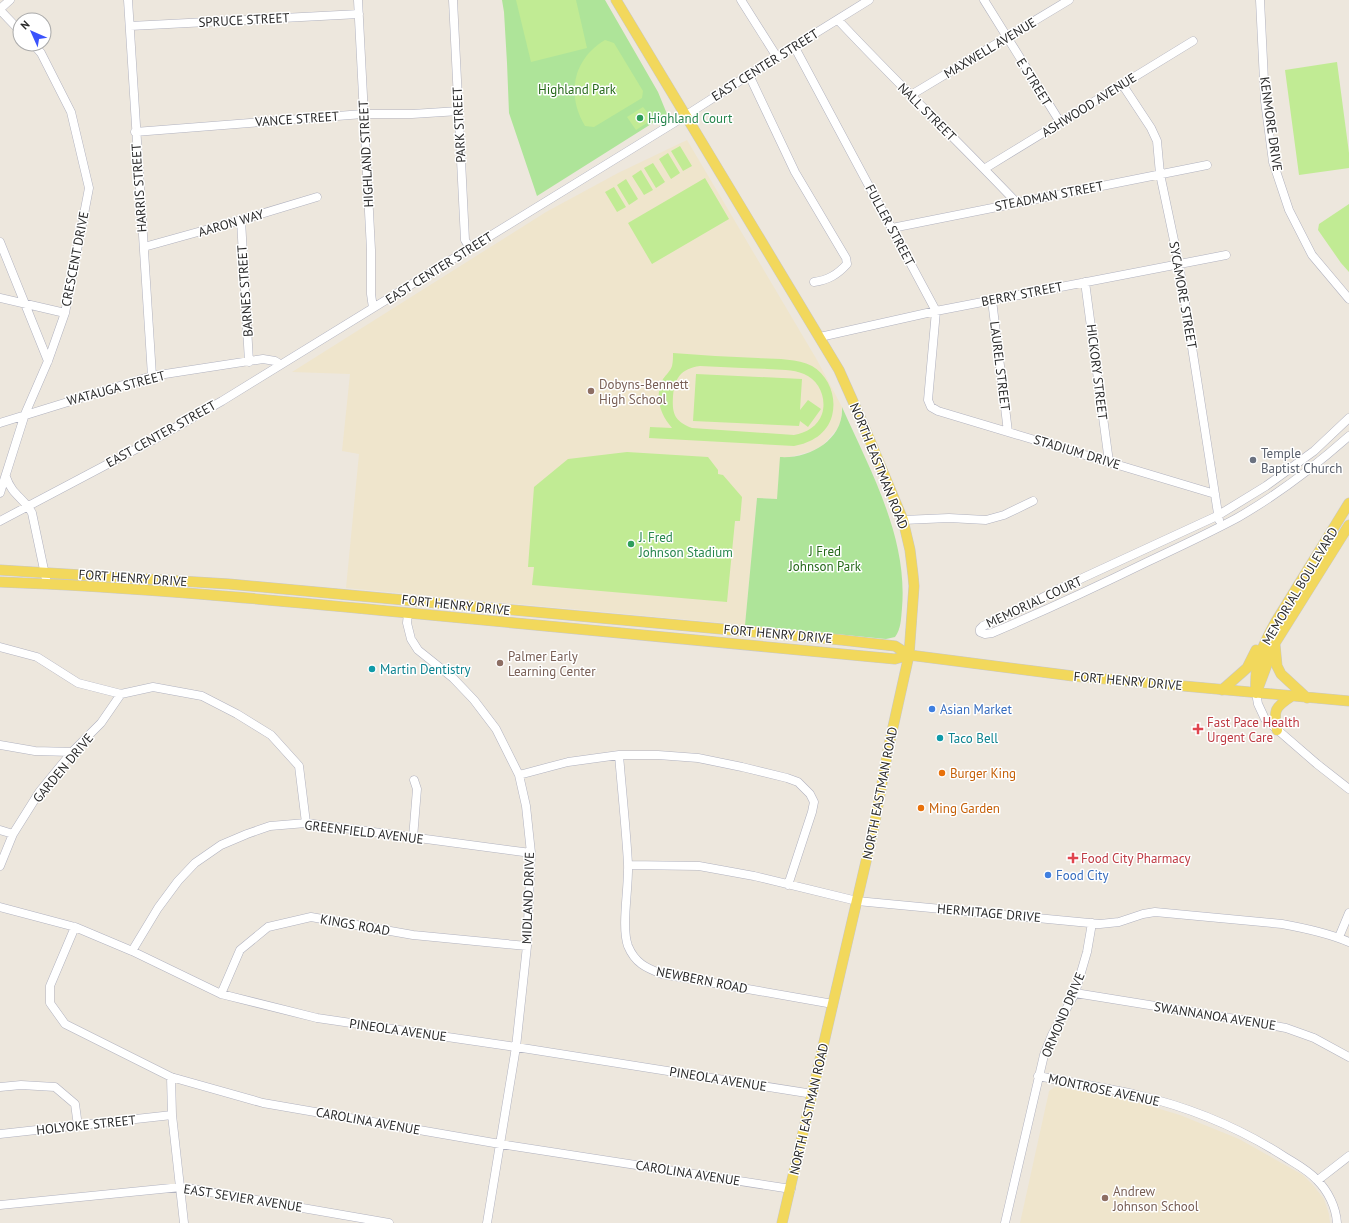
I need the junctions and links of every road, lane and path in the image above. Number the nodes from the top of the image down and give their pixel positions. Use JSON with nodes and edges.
{"nodes":[{"id":1,"x":10,"y":0,"type":"edge"},
{"id":2,"x":128,"y":0,"type":"edge"},
{"id":3,"x":358,"y":0,"type":"edge"},
{"id":4,"x":453,"y":0,"type":"edge"},
{"id":5,"x":616,"y":0,"type":"edge"},
{"id":6,"x":742,"y":0,"type":"edge"},
{"id":7,"x":984,"y":0,"type":"edge"},
{"id":8,"x":1069,"y":0,"type":"edge"},
{"id":9,"x":1260,"y":0,"type":"edge"},
{"id":10,"x":864,"y":1,"type":"edge"},
{"id":11,"x":0,"y":9,"type":"edge"},
{"id":12,"x":358,"y":14,"type":"junction"},
{"id":13,"x":838,"y":20,"type":"junction"},
{"id":14,"x":12,"y":22,"type":"edge"},
{"id":15,"x":130,"y":26,"type":"junction"},
{"id":16,"x":1007,"y":38,"type":"junction"},
{"id":17,"x":1193,"y":41,"type":"dead end"},
{"id":18,"x":794,"y":46,"type":"junction"},
{"id":19,"x":40,"y":52,"type":"edge"},
{"id":20,"x":777,"y":57,"type":"junction"},
{"id":21,"x":749,"y":75,"type":"junction"},
{"id":22,"x":1122,"y":84,"type":"junction"},
{"id":23,"x":912,"y":95,"type":"junction"},
{"id":24,"x":459,"y":111,"type":"junction"},
{"id":25,"x":363,"y":114,"type":"junction"},
{"id":26,"x":685,"y":116,"type":"junction"},
{"id":27,"x":1060,"y":122,"type":"junction"},
{"id":28,"x":135,"y":132,"type":"junction"},
{"id":29,"x":1207,"y":166,"type":"dead end"},
{"id":30,"x":984,"y":169,"type":"junction"},
{"id":31,"x":1160,"y":174,"type":"junction"},
{"id":32,"x":317,"y":197,"type":"dead end"},
{"id":33,"x":1017,"y":203,"type":"junction"},
{"id":34,"x":240,"y":220,"type":"junction"},
{"id":35,"x":892,"y":228,"type":"junction"},
{"id":36,"x":0,"y":242,"type":"edge"},
{"id":37,"x":144,"y":247,"type":"junction"},
{"id":38,"x":470,"y":248,"type":"junction"},
{"id":39,"x":1226,"y":255,"type":"dead end"},
{"id":40,"x":1179,"y":264,"type":"junction"},
{"id":41,"x":814,"y":282,"type":"dead end"},
{"id":42,"x":1085,"y":282,"type":"junction"},
{"id":43,"x":0,"y":298,"type":"edge"},
{"id":44,"x":1349,"y":299,"type":"edge"},
{"id":45,"x":992,"y":300,"type":"junction"},
{"id":46,"x":24,"y":302,"type":"junction"},
{"id":47,"x":374,"y":308,"type":"junction"},
{"id":48,"x":936,"y":311,"type":"junction"},
{"id":49,"x":65,"y":313,"type":"junction"},
{"id":50,"x":820,"y":337,"type":"junction"},
{"id":51,"x":48,"y":361,"type":"junction"},
{"id":52,"x":249,"y":362,"type":"junction"},
{"id":53,"x":280,"y":364,"type":"junction"},
{"id":54,"x":152,"y":376,"type":"junction"},
{"id":55,"x":25,"y":414,"type":"junction"},
{"id":56,"x":1349,"y":418,"type":"edge"},
{"id":57,"x":0,"y":422,"type":"edge"},
{"id":58,"x":1008,"y":432,"type":"junction"},
{"id":59,"x":1349,"y":436,"type":"edge"},
{"id":60,"x":1314,"y":451,"type":"junction"},
{"id":61,"x":1321,"y":461,"type":"junction"},
{"id":62,"x":1109,"y":462,"type":"junction"},
{"id":63,"x":6,"y":477,"type":"junction"},
{"id":64,"x":0,"y":493,"type":"edge"},
{"id":65,"x":1215,"y":494,"type":"junction"},
{"id":66,"x":1033,"y":501,"type":"dead end"},
{"id":67,"x":1349,"y":504,"type":"edge"},
{"id":68,"x":28,"y":506,"type":"junction"},
{"id":69,"x":1217,"y":516,"type":"junction"},
{"id":70,"x":0,"y":520,"type":"edge"},
{"id":71,"x":903,"y":520,"type":"junction"},
{"id":72,"x":1349,"y":525,"type":"edge"},
{"id":73,"x":1221,"y":526,"type":"junction"},
{"id":74,"x":0,"y":570,"type":"edge"},
{"id":75,"x":45,"y":572,"type":"junction"},
{"id":76,"x":0,"y":582,"type":"edge"},
{"id":77,"x":47,"y":584,"type":"junction"},
{"id":78,"x":1063,"y":587,"type":"junction"},
{"id":79,"x":1069,"y":599,"type":"junction"},
{"id":80,"x":408,"y":613,"type":"junction"},
{"id":81,"x":1275,"y":623,"type":"junction"},
{"id":82,"x":1275,"y":643,"type":"junction"},
{"id":83,"x":0,"y":648,"type":"edge"},
{"id":84,"x":909,"y":655,"type":"junction"},
{"id":85,"x":1222,"y":690,"type":"junction"},
{"id":86,"x":1256,"y":693,"type":"junction"},
{"id":87,"x":121,"y":694,"type":"junction"},
{"id":88,"x":1292,"y":696,"type":"junction"},
{"id":89,"x":1308,"y":698,"type":"junction"},
{"id":90,"x":1349,"y":701,"type":"edge"},
{"id":91,"x":1277,"y":730,"type":"junction"},
{"id":92,"x":0,"y":745,"type":"edge"},
{"id":93,"x":72,"y":752,"type":"junction"},
{"id":94,"x":619,"y":755,"type":"junction"},
{"id":95,"x":519,"y":775,"type":"junction"},
{"id":96,"x":414,"y":780,"type":"dead end"},
{"id":97,"x":1349,"y":789,"type":"edge"},
{"id":98,"x":306,"y":823,"type":"junction"},
{"id":99,"x":0,"y":830,"type":"edge"},
{"id":100,"x":13,"y":834,"type":"junction"},
{"id":101,"x":413,"y":838,"type":"junction"},
{"id":102,"x":531,"y":853,"type":"junction"},
{"id":103,"x":0,"y":866,"type":"edge"},
{"id":104,"x":628,"y":866,"type":"junction"},
{"id":105,"x":788,"y":885,"type":"junction"},
{"id":106,"x":857,"y":901,"type":"junction"},
{"id":107,"x":0,"y":907,"type":"edge"},
{"id":108,"x":1349,"y":913,"type":"edge"},
{"id":109,"x":1092,"y":923,"type":"junction"},
{"id":110,"x":75,"y":927,"type":"junction"},
{"id":111,"x":1339,"y":937,"type":"junction"},
{"id":112,"x":1349,"y":942,"type":"edge"},
{"id":113,"x":527,"y":946,"type":"junction"},
{"id":114,"x":132,"y":951,"type":"junction"},
{"id":115,"x":1075,"y":993,"type":"junction"},
{"id":116,"x":221,"y":994,"type":"junction"},
{"id":117,"x":834,"y":1004,"type":"junction"},
{"id":118,"x":516,"y":1047,"type":"junction"},
{"id":119,"x":1349,"y":1057,"type":"edge"},
{"id":120,"x":1038,"y":1076,"type":"junction"},
{"id":121,"x":171,"y":1077,"type":"junction"},
{"id":122,"x":0,"y":1087,"type":"edge"},
{"id":123,"x":813,"y":1094,"type":"junction"},
{"id":124,"x":172,"y":1115,"type":"junction"},
{"id":125,"x":78,"y":1126,"type":"junction"},
{"id":126,"x":0,"y":1134,"type":"edge"},
{"id":127,"x":500,"y":1144,"type":"junction"},
{"id":128,"x":1349,"y":1156,"type":"edge"},
{"id":129,"x":1318,"y":1180,"type":"junction"},
{"id":130,"x":181,"y":1187,"type":"junction"},
{"id":131,"x":791,"y":1189,"type":"junction"},
{"id":132,"x":0,"y":1205,"type":"edge"},
{"id":133,"x":184,"y":1223,"type":"edge"},
{"id":134,"x":389,"y":1223,"type":"edge"},
{"id":135,"x":487,"y":1223,"type":"edge"},
{"id":136,"x":782,"y":1223,"type":"edge"},
{"id":137,"x":1006,"y":1223,"type":"edge"},
{"id":138,"x":1337,"y":1223,"type":"edge"}],
"edges":[{"from":1,"to":11,"type":"street"},
{"from":2,"to":15,"type":"street","name":"HARRIS STREET"},
{"from":3,"to":12,"type":"street","name":"HIGHLAND STREET"},
{"from":4,"to":24,"type":"street","name":"PARK STREET"},
{"from":5,"to":26,"type":"main road","name":"NORTH EASTMAN ROAD"},
{"from":6,"to":20,"type":"street"},
{"from":7,"to":16,"type":"street","name":"E STREET"},
{"from":8,"to":16,"type":"street","name":"MAXWELL AVENUE"},
{"from":9,"to":44,"type":"street","name":"KENMORE DRIVE"},
{"from":10,"to":13,"type":"street","name":"EAST CENTER STREET"},
{"from":11,"to":14,"type":"street"},
{"from":12,"to":15,"type":"street","name":"SPRUCE STREET"},
{"from":12,"to":25,"type":"street","name":"HIGHLAND STREET"},
{"from":13,"to":18,"type":"street","name":"EAST CENTER STREET"},
{"from":13,"to":23,"type":"street","name":"NALL STREET"},
{"from":15,"to":28,"type":"street","name":"HARRIS STREET"},
{"from":16,"to":23,"type":"street","name":"MAXWELL AVENUE"},
{"from":16,"to":27,"type":"street","name":"E STREET"},
{"from":17,"to":22,"type":"street","name":"ASHWOOD AVENUE"},
{"from":18,"to":20,"type":"street","name":"EAST CENTER STREET"},
{"from":18,"to":35,"type":"street","name":"FULLER STREET"},
{"from":19,"to":49,"type":"street","name":"CRESCENT DRIVE"},
{"from":20,"to":21,"type":"street","name":"EAST CENTER STREET"},
{"from":21,"to":26,"type":"street","name":"EAST CENTER STREET"},
{"from":21,"to":41,"type":"street"},
{"from":22,"to":27,"type":"street","name":"ASHWOOD AVENUE"},
{"from":22,"to":31,"type":"street","name":"SYCAMORE STREET"},
{"from":23,"to":30,"type":"street","name":"NALL STREET"},
{"from":24,"to":25,"type":"street","name":"VANCE STREET"},
{"from":24,"to":38,"type":"street","name":"PARK STREET"},
{"from":25,"to":28,"type":"street","name":"VANCE STREET"},
{"from":25,"to":47,"type":"street","name":"HIGHLAND STREET"},
{"from":26,"to":38,"type":"street","name":"EAST CENTER STREET"},
{"from":26,"to":50,"type":"main road","name":"NORTH EASTMAN ROAD"},
{"from":27,"to":30,"type":"street","name":"ASHWOOD AVENUE"},
{"from":28,"to":37,"type":"street","name":"HARRIS STREET"},
{"from":29,"to":31,"type":"street","name":"STEADMAN STREET"},
{"from":30,"to":33,"type":"street","name":"NALL STREET"},
{"from":31,"to":33,"type":"street","name":"STEADMAN STREET"},
{"from":31,"to":40,"type":"street","name":"SYCAMORE STREET"},
{"from":32,"to":34,"type":"street","name":"AARON WAY"},
{"from":33,"to":35,"type":"street","name":"STEADMAN STREET"},
{"from":34,"to":37,"type":"street","name":"AARON WAY"},
{"from":34,"to":52,"type":"street","name":"BARNES STREET"},
{"from":35,"to":48,"type":"street","name":"FULLER STREET"},
{"from":36,"to":46,"type":"street"},
{"from":37,"to":54,"type":"street","name":"HARRIS STREET"},
{"from":38,"to":47,"type":"street","name":"EAST CENTER STREET"},
{"from":39,"to":40,"type":"street","name":"BERRY STREET"},
{"from":40,"to":42,"type":"street","name":"BERRY STREET"},
{"from":40,"to":65,"type":"street","name":"SYCAMORE STREET"},
{"from":42,"to":45,"type":"street","name":"BERRY STREET"},
{"from":42,"to":62,"type":"street","name":"HICKORY STREET"},
{"from":43,"to":46,"type":"street"},
{"from":45,"to":48,"type":"street","name":"BERRY STREET"},
{"from":45,"to":58,"type":"street","name":"LAUREL STREET"},
{"from":46,"to":49,"type":"street"},
{"from":46,"to":51,"type":"street"},
{"from":47,"to":53,"type":"street","name":"EAST CENTER STREET"},
{"from":48,"to":50,"type":"street","name":"BERRY STREET"},
{"from":48,"to":58,"type":"street","name":"STADIUM DRIVE"},
{"from":49,"to":51,"type":"street","name":"CRESCENT DRIVE"},
{"from":50,"to":71,"type":"main road","name":"NORTH EASTMAN ROAD"},
{"from":51,"to":55,"type":"street","name":"CRESCENT DRIVE"},
{"from":52,"to":53,"type":"street","name":"WATAUGA STREET"},
{"from":52,"to":54,"type":"street","name":"WATAUGA STREET"},
{"from":53,"to":68,"type":"street","name":"EAST CENTER STREET"},
{"from":54,"to":55,"type":"street","name":"WATAUGA STREET"},
{"from":55,"to":57,"type":"street","name":"WATAUGA STREET"},
{"from":55,"to":63,"type":"street","name":"CRESCENT DRIVE"},
{"from":56,"to":60,"type":"street","name":"MEMORIAL COURT"},
{"from":58,"to":62,"type":"street","name":"STADIUM DRIVE"},
{"from":59,"to":61,"type":"street","name":"MEMORIAL COURT"},
{"from":60,"to":61,"type":"street"},
{"from":60,"to":69,"type":"street","name":"MEMORIAL COURT"},
{"from":61,"to":73,"type":"street","name":"MEMORIAL COURT"},
{"from":62,"to":65,"type":"street","name":"STADIUM DRIVE"},
{"from":63,"to":64,"type":"street","name":"CRESCENT DRIVE"},
{"from":63,"to":68,"type":"street"},
{"from":65,"to":69,"type":"street","name":"SYCAMORE STREET"},
{"from":66,"to":71,"type":"street"},
{"from":67,"to":81,"type":"main road","name":"MEMORIAL BOULEVARD"},
{"from":68,"to":70,"type":"street","name":"EAST CENTER STREET"},
{"from":68,"to":75,"type":"street"},
{"from":69,"to":73,"type":"street","name":"SYCAMORE STREET"},
{"from":69,"to":78,"type":"street","name":"MEMORIAL COURT"},
{"from":71,"to":84,"type":"main road","name":"NORTH EASTMAN ROAD"},
{"from":72,"to":82,"type":"main road","name":"MEMORIAL BOULEVARD"},
{"from":73,"to":79,"type":"street","name":"MEMORIAL COURT"},
{"from":74,"to":75,"type":"main road","name":"FORT HENRY DRIVE"},
{"from":75,"to":77,"type":"street"},
{"from":75,"to":84,"type":"main road","name":"FORT HENRY DRIVE"},
{"from":76,"to":77,"type":"main road","name":"FORT HENRY DRIVE"},
{"from":77,"to":80,"type":"main road","name":"FORT HENRY DRIVE"},
{"from":78,"to":79,"type":"street"},
{"from":78,"to":79,"type":"street","name":"MEMORIAL COURT"},
{"from":80,"to":84,"type":"main road","name":"FORT HENRY DRIVE"},
{"from":80,"to":95,"type":"street","name":"MIDLAND DRIVE"},
{"from":81,"to":85,"type":"main road"},
{"from":81,"to":86,"type":"main road","name":"MEMORIAL BOULEVARD"},
{"from":82,"to":86,"type":"main road","name":"MEMORIAL BOULEVARD"},
{"from":82,"to":89,"type":"main road"},
{"from":83,"to":87,"type":"street"},
{"from":84,"to":85,"type":"main road","name":"FORT HENRY DRIVE"},
{"from":84,"to":106,"type":"main road","name":"NORTH EASTMAN ROAD"},
{"from":85,"to":86,"type":"main road","name":"FORT HENRY DRIVE"},
{"from":86,"to":88,"type":"main road","name":"FORT HENRY DRIVE"},
{"from":86,"to":91,"type":"street"},
{"from":87,"to":93,"type":"street","name":"GARDEN DRIVE"},
{"from":87,"to":98,"type":"street"},
{"from":88,"to":89,"type":"main road","name":"FORT HENRY DRIVE"},
{"from":88,"to":91,"type":"main road"},
{"from":89,"to":90,"type":"main road","name":"FORT HENRY DRIVE"},
{"from":91,"to":97,"type":"street"},
{"from":92,"to":93,"type":"street"},
{"from":93,"to":100,"type":"street","name":"GARDEN DRIVE"},
{"from":94,"to":95,"type":"street"},
{"from":94,"to":104,"type":"street","name":"NEWBERN ROAD"},
{"from":94,"to":105,"type":"street"},
{"from":95,"to":102,"type":"street","name":"MIDLAND DRIVE"},
{"from":96,"to":101,"type":"street"},
{"from":98,"to":101,"type":"street","name":"GREENFIELD AVENUE"},
{"from":98,"to":114,"type":"street","name":"GREENFIELD AVENUE"},
{"from":99,"to":100,"type":"street"},
{"from":100,"to":103,"type":"street","name":"GARDEN DRIVE"},
{"from":101,"to":102,"type":"street","name":"GREENFIELD AVENUE"},
{"from":102,"to":113,"type":"street","name":"MIDLAND DRIVE"},
{"from":104,"to":105,"type":"street","name":"HERMITAGE DRIVE"},
{"from":104,"to":117,"type":"street","name":"NEWBERN ROAD"},
{"from":105,"to":106,"type":"street","name":"HERMITAGE DRIVE"},
{"from":106,"to":109,"type":"street","name":"HERMITAGE DRIVE"},
{"from":106,"to":117,"type":"main road","name":"NORTH EASTMAN ROAD"},
{"from":107,"to":110,"type":"street","name":"PINEOLA AVENUE"},
{"from":108,"to":111,"type":"street"},
{"from":109,"to":111,"type":"street","name":"HERMITAGE DRIVE"},
{"from":109,"to":115,"type":"street","name":"ORMOND DRIVE"},
{"from":110,"to":114,"type":"street","name":"PINEOLA AVENUE"},
{"from":110,"to":121,"type":"street","name":"CAROLINA AVENUE"},
{"from":111,"to":112,"type":"street","name":"HERMITAGE DRIVE"},
{"from":113,"to":116,"type":"street","name":"KINGS ROAD"},
{"from":113,"to":118,"type":"street","name":"MIDLAND DRIVE"},
{"from":114,"to":116,"type":"street","name":"PINEOLA AVENUE"},
{"from":115,"to":119,"type":"street","name":"SWANNANOA AVENUE"},
{"from":115,"to":120,"type":"street","name":"ORMOND DRIVE"},
{"from":116,"to":118,"type":"street","name":"PINEOLA AVENUE"},
{"from":117,"to":123,"type":"main road","name":"NORTH EASTMAN ROAD"},
{"from":118,"to":123,"type":"street","name":"PINEOLA AVENUE"},
{"from":118,"to":127,"type":"street","name":"MIDLAND DRIVE"},
{"from":120,"to":129,"type":"street","name":"MONTROSE AVENUE"},
{"from":120,"to":137,"type":"street","name":"ORMOND DRIVE"},
{"from":121,"to":124,"type":"street"},
{"from":121,"to":127,"type":"street","name":"CAROLINA AVENUE"},
{"from":122,"to":125,"type":"street"},
{"from":123,"to":131,"type":"main road","name":"NORTH EASTMAN ROAD"},
{"from":124,"to":125,"type":"street","name":"HOLYOKE STREET"},
{"from":124,"to":130,"type":"street"},
{"from":125,"to":126,"type":"street","name":"HOLYOKE STREET"},
{"from":127,"to":131,"type":"street","name":"CAROLINA AVENUE"},
{"from":127,"to":135,"type":"street","name":"MIDLAND DRIVE"},
{"from":128,"to":129,"type":"street"},
{"from":129,"to":138,"type":"street","name":"MONTROSE AVENUE"},
{"from":130,"to":132,"type":"street","name":"EAST SEVIER AVENUE"},
{"from":130,"to":133,"type":"street"},
{"from":130,"to":134,"type":"street","name":"EAST SEVIER AVENUE"},
{"from":131,"to":136,"type":"main road","name":"NORTH EASTMAN ROAD"}]}
